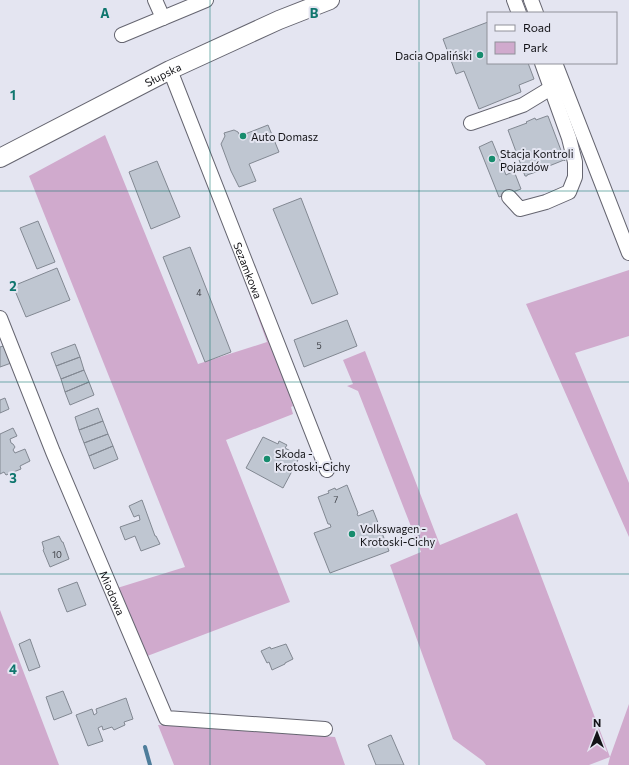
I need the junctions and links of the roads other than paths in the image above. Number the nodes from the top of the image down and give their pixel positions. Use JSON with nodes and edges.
{"nodes":[{"id":1,"x":155,"y":0,"type":"edge"},
{"id":2,"x":206,"y":0,"type":"edge"},
{"id":3,"x":330,"y":0,"type":"edge"},
{"id":4,"x":514,"y":0,"type":"edge"},
{"id":5,"x":531,"y":0,"type":"edge"},
{"id":6,"x":519,"y":12,"type":"edge"},
{"id":7,"x":536,"y":12,"type":"edge"},
{"id":8,"x":163,"y":18,"type":"junction"},
{"id":9,"x":122,"y":35,"type":"dead end"},
{"id":10,"x":542,"y":64,"type":"edge"},
{"id":11,"x":555,"y":64,"type":"edge"},
{"id":12,"x":170,"y":70,"type":"junction"},
{"id":13,"x":551,"y":88,"type":"junction"},
{"id":14,"x":471,"y":123,"type":"dead end"},
{"id":15,"x":0,"y":158,"type":"edge"},
{"id":16,"x":509,"y":197,"type":"dead end"},
{"id":17,"x":629,"y":253,"type":"edge"},
{"id":18,"x":0,"y":318,"type":"edge"},
{"id":19,"x":327,"y":470,"type":"dead end"},
{"id":20,"x":326,"y":729,"type":"dead end"}],
"edges":[{"from":1,"to":8,"type":"street"},
{"from":2,"to":8,"type":"street"},
{"from":3,"to":12,"type":"main road","name":"Słupska"},
{"from":4,"to":6,"type":"street"},
{"from":5,"to":7,"type":"street"},
{"from":8,"to":9,"type":"street"},
{"from":10,"to":13,"type":"street"},
{"from":11,"to":17,"type":"street"},
{"from":12,"to":15,"type":"main road","name":"Słupska"},
{"from":12,"to":19,"type":"street","name":"Sezamkowa"},
{"from":13,"to":14,"type":"street"},
{"from":13,"to":16,"type":"street"},
{"from":18,"to":20,"type":"street","name":"Miodowa"}]}
